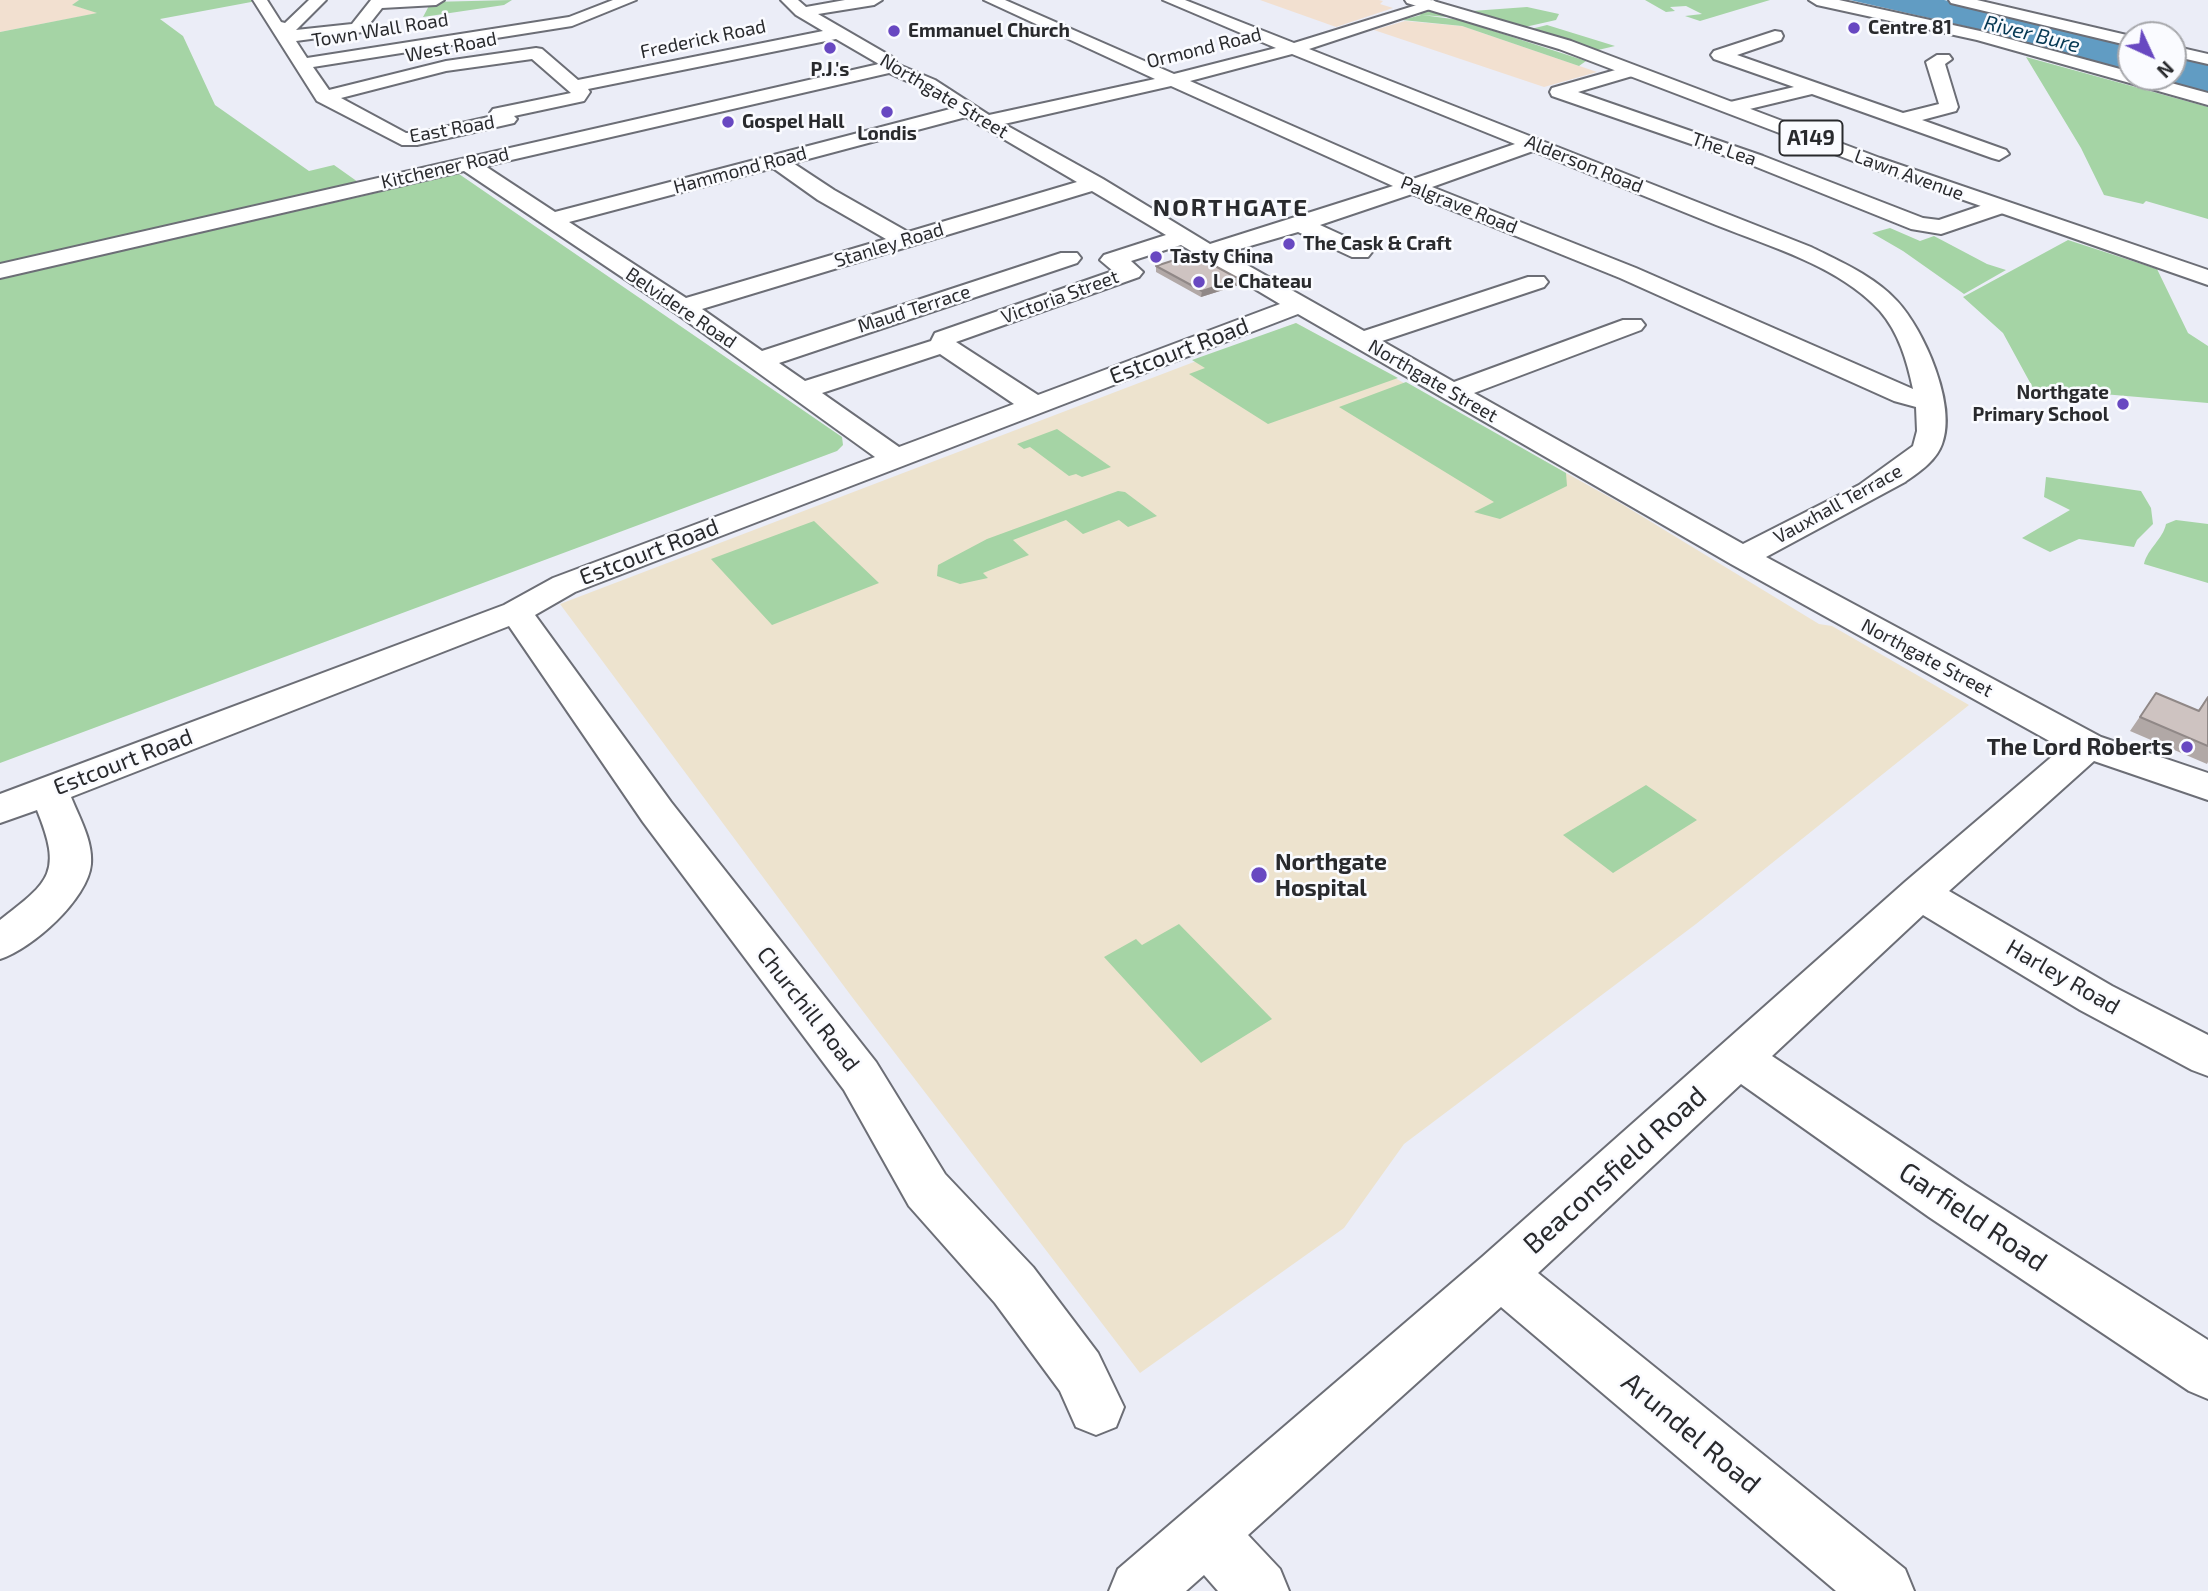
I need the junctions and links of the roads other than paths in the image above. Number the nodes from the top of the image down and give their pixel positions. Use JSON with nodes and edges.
{"nodes":[{"id":1,"x":628,"y":0,"type":"edge"},
{"id":2,"x":874,"y":0,"type":"edge"},
{"id":3,"x":992,"y":0,"type":"edge"},
{"id":4,"x":1171,"y":0,"type":"edge"},
{"id":5,"x":1817,"y":0,"type":"edge"},
{"id":6,"x":1957,"y":0,"type":"edge"},
{"id":7,"x":260,"y":2,"type":"dead end"},
{"id":8,"x":315,"y":2,"type":"edge"},
{"id":9,"x":1422,"y":2,"type":"edge"},
{"id":10,"x":608,"y":4,"type":"edge"},
{"id":11,"x":796,"y":6,"type":"edge"},
{"id":12,"x":434,"y":11,"type":"edge"},
{"id":13,"x":385,"y":23,"type":"dead end"},
{"id":14,"x":357,"y":28,"type":"junction"},
{"id":15,"x":286,"y":32,"type":"junction"},
{"id":16,"x":838,"y":33,"type":"junction"},
{"id":17,"x":2117,"y":38,"type":"edge"},
{"id":18,"x":1774,"y":40,"type":"dead end"},
{"id":19,"x":1290,"y":48,"type":"junction"},
{"id":20,"x":2187,"y":54,"type":"edge"},
{"id":21,"x":1943,"y":59,"type":"dead end"},
{"id":22,"x":2208,"y":59,"type":"edge"},
{"id":23,"x":300,"y":64,"type":"junction"},
{"id":24,"x":446,"y":66,"type":"junction"},
{"id":25,"x":890,"y":67,"type":"junction"},
{"id":26,"x":1633,"y":70,"type":"junction"},
{"id":27,"x":1170,"y":79,"type":"junction"},
{"id":28,"x":464,"y":82,"type":"dead end"},
{"id":29,"x":576,"y":86,"type":"junction"},
{"id":30,"x":1814,"y":89,"type":"junction"},
{"id":31,"x":324,"y":97,"type":"junction"},
{"id":32,"x":482,"y":97,"type":"dead end"},
{"id":33,"x":2208,"y":99,"type":"edge"},
{"id":34,"x":1733,"y":107,"type":"junction"},
{"id":35,"x":503,"y":116,"type":"junction"},
{"id":36,"x":978,"y":116,"type":"junction"},
{"id":37,"x":1903,"y":119,"type":"junction"},
{"id":38,"x":620,"y":128,"type":"junction"},
{"id":39,"x":645,"y":142,"type":"dead end"},
{"id":40,"x":1534,"y":144,"type":"junction"},
{"id":41,"x":543,"y":145,"type":"junction"},
{"id":42,"x":1991,"y":148,"type":"dead end"},
{"id":43,"x":777,"y":161,"type":"junction"},
{"id":44,"x":466,"y":163,"type":"junction"},
{"id":45,"x":1096,"y":183,"type":"junction"},
{"id":46,"x":1413,"y":186,"type":"junction"},
{"id":47,"x":1998,"y":207,"type":"junction"},
{"id":48,"x":550,"y":220,"type":"junction"},
{"id":49,"x":1301,"y":225,"type":"junction"},
{"id":50,"x":1184,"y":236,"type":"junction"},
{"id":51,"x":905,"y":240,"type":"junction"},
{"id":52,"x":1207,"y":252,"type":"junction"},
{"id":53,"x":1360,"y":253,"type":"dead end"},
{"id":54,"x":1069,"y":258,"type":"dead end"},
{"id":55,"x":0,"y":271,"type":"edge"},
{"id":56,"x":2208,"y":278,"type":"edge"},
{"id":57,"x":1536,"y":282,"type":"dead end"},
{"id":58,"x":1302,"y":304,"type":"junction"},
{"id":59,"x":683,"y":307,"type":"junction"},
{"id":60,"x":1632,"y":325,"type":"dead end"},
{"id":61,"x":1361,"y":340,"type":"junction"},
{"id":62,"x":943,"y":345,"type":"junction"},
{"id":63,"x":758,"y":361,"type":"junction"},
{"id":64,"x":803,"y":391,"type":"junction"},
{"id":65,"x":1452,"y":392,"type":"junction"},
{"id":66,"x":1929,"y":402,"type":"junction"},
{"id":67,"x":1034,"y":405,"type":"junction"},
{"id":68,"x":894,"y":457,"type":"junction"},
{"id":69,"x":1742,"y":557,"type":"junction"},
{"id":70,"x":516,"y":612,"type":"junction"},
{"id":71,"x":2088,"y":746,"type":"junction"},
{"id":72,"x":2208,"y":788,"type":"edge"},
{"id":73,"x":49,"y":790,"type":"junction"},
{"id":74,"x":0,"y":810,"type":"edge"},
{"id":75,"x":1920,"y":894,"type":"junction"},
{"id":76,"x":0,"y":943,"type":"edge"},
{"id":77,"x":1739,"y":1058,"type":"junction"},
{"id":78,"x":2208,"y":1058,"type":"edge"},
{"id":79,"x":1500,"y":1275,"type":"junction"},
{"id":80,"x":2208,"y":1373,"type":"edge"},
{"id":81,"x":1096,"y":1406,"type":"dead end"},
{"id":82,"x":1206,"y":1532,"type":"junction"},
{"id":83,"x":1140,"y":1591,"type":"edge"},
{"id":84,"x":1258,"y":1591,"type":"edge"},
{"id":85,"x":1883,"y":1591,"type":"edge"}],
"edges":[{"from":1,"to":10,"type":"street","name":"Town Wall Road"},
{"from":2,"to":11,"type":"street"},
{"from":3,"to":27,"type":"street","name":"Palgrave Road"},
{"from":4,"to":19,"type":"street","name":"Alderson Road"},
{"from":5,"to":33,"type":"street"},
{"from":6,"to":17,"type":"street"},
{"from":7,"to":15,"type":"street","name":"East Road"},
{"from":8,"to":15,"type":"street"},
{"from":9,"to":19,"type":"street","name":"Ormond Road"},
{"from":9,"to":26,"type":"street","name":"Lawn Avenue","number":"A149"},
{"from":10,"to":23,"type":"street","name":"Town Wall Road"},
{"from":11,"to":16,"type":"street","name":"Northgate Street"},
{"from":12,"to":14,"type":"street"},
{"from":13,"to":14,"type":"street"},
{"from":14,"to":15,"type":"street"},
{"from":15,"to":23,"type":"street","name":"East Road"},
{"from":16,"to":25,"type":"street","name":"Northgate Street"},
{"from":16,"to":29,"type":"street","name":"Frederick Road"},
{"from":18,"to":30,"type":"street"},
{"from":19,"to":27,"type":"street","name":"Ormond Road"},
{"from":19,"to":40,"type":"street","name":"Alderson Road"},
{"from":20,"to":22,"type":"street"},
{"from":21,"to":37,"type":"street"},
{"from":23,"to":31,"type":"street","name":"East Road"},
{"from":24,"to":28,"type":"street"},
{"from":24,"to":29,"type":"street","name":"West Road"},
{"from":24,"to":31,"type":"street","name":"West Road"},
{"from":25,"to":36,"type":"street","name":"Northgate Street"},
{"from":25,"to":38,"type":"street","name":"Kitchener Road"},
{"from":26,"to":34,"type":"street","name":"Lawn Avenue","number":"A149"},
{"from":26,"to":47,"type":"street","name":"The Lea"},
{"from":27,"to":36,"type":"street","name":"Ormond Road"},
{"from":27,"to":46,"type":"street","name":"Palgrave Road"},
{"from":29,"to":35,"type":"street","name":"East Road"},
{"from":30,"to":34,"type":"street"},
{"from":30,"to":37,"type":"street"},
{"from":31,"to":35,"type":"street","name":"East Road"},
{"from":32,"to":35,"type":"street"},
{"from":34,"to":47,"type":"street","name":"Lawn Avenue","number":"A149"},
{"from":35,"to":41,"type":"street"},
{"from":36,"to":43,"type":"street","name":"Hammond Road"},
{"from":36,"to":45,"type":"street","name":"Northgate Street"},
{"from":37,"to":42,"type":"street"},
{"from":38,"to":39,"type":"street"},
{"from":38,"to":41,"type":"street","name":"Kitchener Road"},
{"from":40,"to":46,"type":"street"},
{"from":40,"to":66,"type":"street","name":"Alderson Road"},
{"from":41,"to":44,"type":"street","name":"Kitchener Road"},
{"from":43,"to":48,"type":"street","name":"Hammond Road"},
{"from":43,"to":51,"type":"street"},
{"from":44,"to":48,"type":"street","name":"Belvidere Road"},
{"from":44,"to":55,"type":"street","name":"Kitchener Road"},
{"from":45,"to":50,"type":"street","name":"Northgate Street"},
{"from":45,"to":51,"type":"street","name":"Stanley Road"},
{"from":46,"to":49,"type":"street"},
{"from":46,"to":66,"type":"street","name":"Palgrave Road"},
{"from":47,"to":56,"type":"street","name":"Lawn Avenue","number":"A149"},
{"from":48,"to":59,"type":"street","name":"Belvidere Road"},
{"from":49,"to":52,"type":"street"},
{"from":49,"to":53,"type":"street"},
{"from":50,"to":52,"type":"street","name":"Northgate Street"},
{"from":50,"to":62,"type":"street","name":"Victoria Street"},
{"from":51,"to":59,"type":"street","name":"Stanley Road"},
{"from":52,"to":58,"type":"street","name":"Northgate Street"},
{"from":54,"to":63,"type":"street","name":"Maud Terrace"},
{"from":57,"to":61,"type":"street"},
{"from":58,"to":61,"type":"street","name":"Northgate Street"},
{"from":58,"to":67,"type":"street","name":"Estcourt Road"},
{"from":59,"to":63,"type":"street","name":"Belvidere Road"},
{"from":60,"to":65,"type":"street"},
{"from":61,"to":65,"type":"street","name":"Northgate Street"},
{"from":62,"to":64,"type":"street"},
{"from":62,"to":67,"type":"street"},
{"from":63,"to":64,"type":"street","name":"Belvidere Road"},
{"from":64,"to":68,"type":"street","name":"Belvidere Road"},
{"from":65,"to":69,"type":"street","name":"Northgate Street"},
{"from":66,"to":69,"type":"street","name":"Vauxhall Terrace"},
{"from":67,"to":68,"type":"street","name":"Estcourt Road"},
{"from":68,"to":70,"type":"street","name":"Estcourt Road"},
{"from":69,"to":71,"type":"street","name":"Northgate Street"},
{"from":70,"to":73,"type":"street","name":"Estcourt Road"},
{"from":70,"to":81,"type":"street","name":"Churchill Road"},
{"from":71,"to":72,"type":"street","name":"Northgate Street"},
{"from":71,"to":75,"type":"street","name":"Beaconsfield Road"},
{"from":73,"to":74,"type":"street","name":"Estcourt Road"},
{"from":73,"to":76,"type":"street"},
{"from":75,"to":77,"type":"street","name":"Beaconsfield Road"},
{"from":75,"to":78,"type":"street","name":"Harley Road"},
{"from":77,"to":79,"type":"street","name":"Beaconsfield Road"},
{"from":77,"to":80,"type":"street","name":"Garfield Road"},
{"from":79,"to":82,"type":"street","name":"Beaconsfield Road"},
{"from":79,"to":85,"type":"street","name":"Arundel Road"},
{"from":82,"to":83,"type":"street","name":"Beaconsfield Road"},
{"from":82,"to":84,"type":"street"}]}
